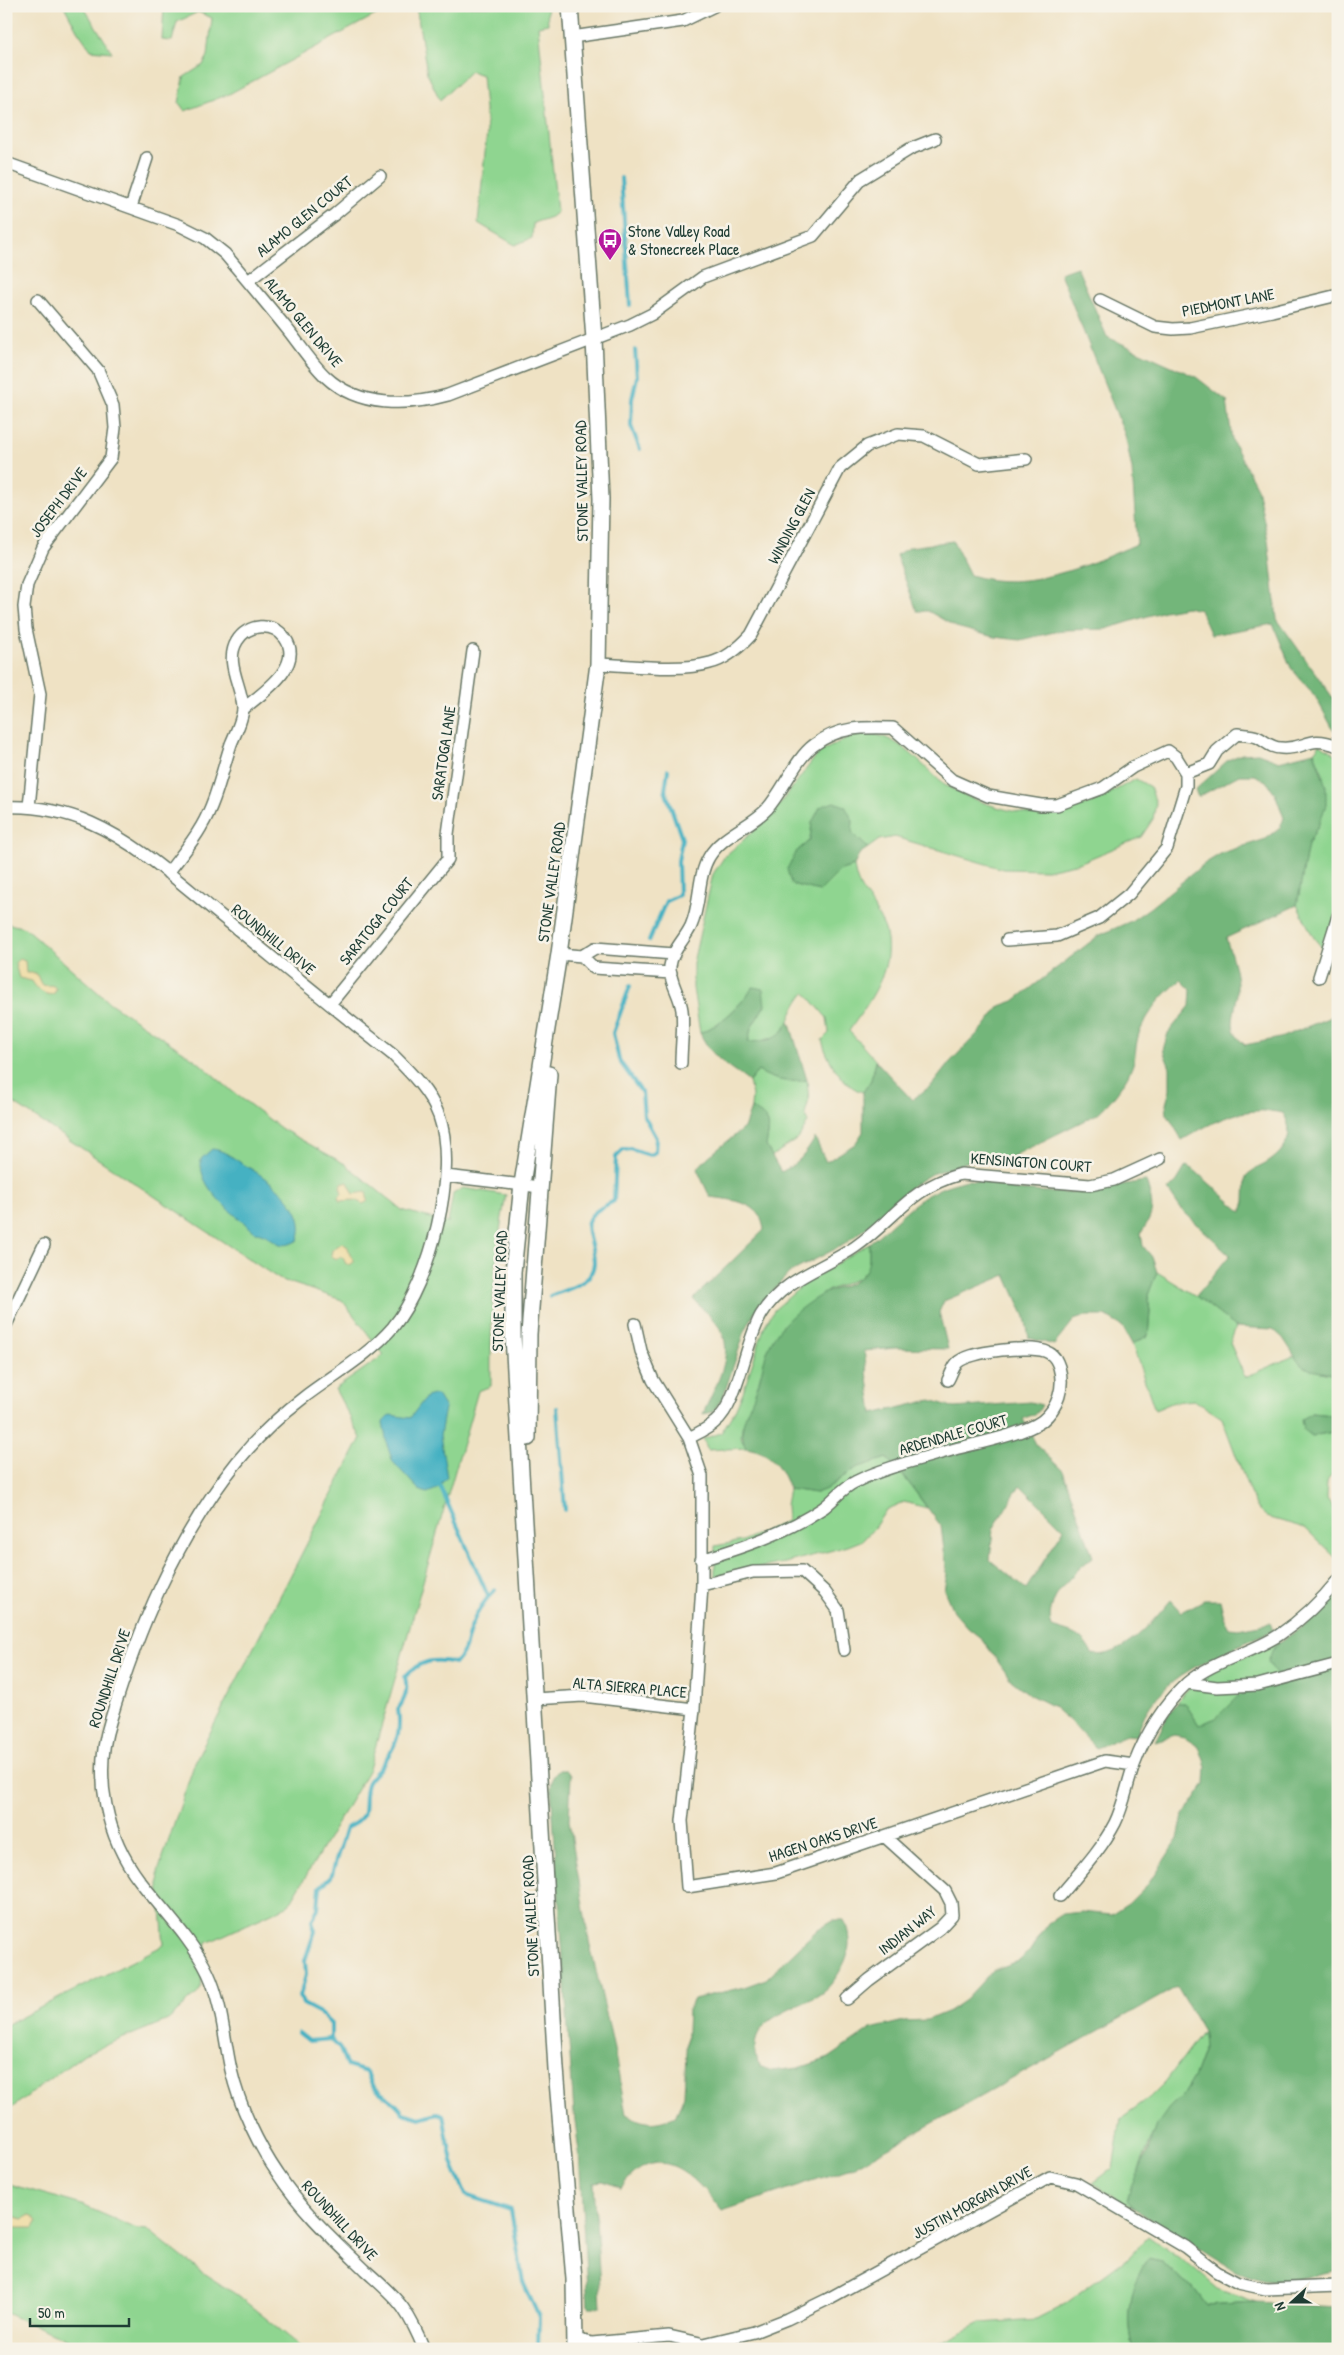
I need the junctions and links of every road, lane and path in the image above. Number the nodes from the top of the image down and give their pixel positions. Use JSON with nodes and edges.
{"nodes":[{"id":1,"x":570,"y":6,"type":"edge"},
{"id":2,"x":714,"y":6,"type":"edge"},
{"id":3,"x":572,"y":38,"type":"junction"},
{"id":4,"x":935,"y":139,"type":"dead end"},
{"id":5,"x":147,"y":158,"type":"dead end"},
{"id":6,"x":6,"y":162,"type":"edge"},
{"id":7,"x":380,"y":176,"type":"dead end"},
{"id":8,"x":130,"y":207,"type":"junction"},
{"id":9,"x":248,"y":281,"type":"junction"},
{"id":10,"x":1338,"y":295,"type":"edge"},
{"id":11,"x":38,"y":300,"type":"dead end"},
{"id":12,"x":1100,"y":300,"type":"dead end"},
{"id":13,"x":594,"y":338,"type":"junction"},
{"id":14,"x":1026,"y":459,"type":"dead end"},
{"id":15,"x":474,"y":651,"type":"dead end"},
{"id":16,"x":598,"y":664,"type":"junction"},
{"id":17,"x":243,"y":709,"type":"junction"},
{"id":18,"x":1338,"y":746,"type":"edge"},
{"id":19,"x":1186,"y":773,"type":"junction"},
{"id":20,"x":6,"y":807,"type":"edge"},
{"id":21,"x":28,"y":807,"type":"junction"},
{"id":22,"x":448,"y":859,"type":"joint"},
{"id":23,"x":168,"y":873,"type":"junction"},
{"id":24,"x":1338,"y":916,"type":"edge"},
{"id":25,"x":1007,"y":940,"type":"dead end"},
{"id":26,"x":559,"y":954,"type":"junction"},
{"id":27,"x":582,"y":956,"type":"junction"},
{"id":28,"x":672,"y":964,"type":"junction"},
{"id":29,"x":1319,"y":978,"type":"dead end"},
{"id":30,"x":330,"y":1004,"type":"junction"},
{"id":31,"x":681,"y":1063,"type":"dead end"},
{"id":32,"x":1160,"y":1160,"type":"dead end"},
{"id":33,"x":446,"y":1176,"type":"junction"},
{"id":34,"x":522,"y":1184,"type":"junction"},
{"id":35,"x":540,"y":1187,"type":"junction"},
{"id":36,"x":44,"y":1245,"type":"dead end"},
{"id":37,"x":634,"y":1324,"type":"dead end"},
{"id":38,"x":6,"y":1325,"type":"edge"},
{"id":39,"x":948,"y":1380,"type":"dead end"},
{"id":40,"x":689,"y":1438,"type":"junction"},
{"id":41,"x":522,"y":1481,"type":"junction"},
{"id":42,"x":701,"y":1560,"type":"junction"},
{"id":43,"x":1338,"y":1580,"type":"edge"},
{"id":44,"x":702,"y":1585,"type":"junction"},
{"id":45,"x":844,"y":1650,"type":"dead end"},
{"id":46,"x":1338,"y":1664,"type":"edge"},
{"id":47,"x":1187,"y":1683,"type":"junction"},
{"id":48,"x":534,"y":1699,"type":"junction"},
{"id":49,"x":694,"y":1709,"type":"junction"},
{"id":50,"x":1134,"y":1765,"type":"junction"},
{"id":51,"x":884,"y":1836,"type":"junction"},
{"id":52,"x":1060,"y":1896,"type":"dead end"},
{"id":53,"x":847,"y":1999,"type":"dead end"},
{"id":54,"x":1338,"y":2286,"type":"edge"},
{"id":55,"x":575,"y":2344,"type":"edge"},
{"id":56,"x":703,"y":2346,"type":"edge"},
{"id":57,"x":424,"y":2349,"type":"edge"},
{"id":58,"x":683,"y":2349,"type":"edge"}],
"edges":[{"from":1,"to":3,"type":"street","name":"STONE VALLEY ROAD"},
{"from":2,"to":3,"type":"street"},
{"from":3,"to":13,"type":"street","name":"STONE VALLEY ROAD"},
{"from":4,"to":13,"type":"street","name":"ALAMO GLEN DRIVE"},
{"from":5,"to":8,"type":"street"},
{"from":6,"to":8,"type":"street","name":"ALAMO GLEN DRIVE"},
{"from":7,"to":9,"type":"street","name":"ALAMO GLEN COURT"},
{"from":8,"to":9,"type":"street","name":"ALAMO GLEN DRIVE"},
{"from":9,"to":13,"type":"street","name":"ALAMO GLEN DRIVE"},
{"from":10,"to":12,"type":"street","name":"PIEDMONT LANE"},
{"from":11,"to":21,"type":"street","name":"JOSEPH DRIVE"},
{"from":13,"to":16,"type":"street","name":"STONE VALLEY ROAD"},
{"from":14,"to":16,"type":"street","name":"WINDING GLEN"},
{"from":15,"to":22,"type":"street","name":"SARATOGA LANE"},
{"from":16,"to":26,"type":"street","name":"STONE VALLEY ROAD"},
{"from":17,"to":17,"type":"street"},
{"from":17,"to":23,"type":"street"},
{"from":18,"to":19,"type":"street"},
{"from":19,"to":25,"type":"street"},
{"from":19,"to":28,"type":"street"},
{"from":20,"to":21,"type":"street","name":"ROUNDHILL DRIVE"},
{"from":21,"to":23,"type":"street","name":"ROUNDHILL DRIVE"},
{"from":22,"to":30,"type":"street","name":"SARATOGA COURT"},
{"from":23,"to":30,"type":"street","name":"ROUNDHILL DRIVE"},
{"from":24,"to":29,"type":"street"},
{"from":26,"to":27,"type":"street"},
{"from":26,"to":34,"type":"street","name":"STONE VALLEY ROAD"},
{"from":26,"to":35,"type":"street","name":"STONE VALLEY ROAD"},
{"from":27,"to":28,"type":"street"},
{"from":27,"to":28,"type":"street"},
{"from":28,"to":31,"type":"street"},
{"from":30,"to":33,"type":"street","name":"ROUNDHILL DRIVE"},
{"from":32,"to":40,"type":"street","name":"KENSINGTON COURT"},
{"from":33,"to":34,"type":"street"},
{"from":33,"to":57,"type":"street","name":"ROUNDHILL DRIVE"},
{"from":34,"to":35,"type":"street"},
{"from":34,"to":41,"type":"street","name":"STONE VALLEY ROAD"},
{"from":35,"to":41,"type":"street","name":"STONE VALLEY ROAD"},
{"from":36,"to":38,"type":"street"},
{"from":37,"to":40,"type":"street","name":"HAGEN OAKS DRIVE"},
{"from":39,"to":42,"type":"street","name":"ARDENDALE COURT"},
{"from":40,"to":42,"type":"street","name":"HAGEN OAKS DRIVE"},
{"from":41,"to":48,"type":"street","name":"STONE VALLEY ROAD"},
{"from":42,"to":44,"type":"street","name":"HAGEN OAKS DRIVE"},
{"from":43,"to":47,"type":"street"},
{"from":44,"to":45,"type":"street"},
{"from":44,"to":49,"type":"street","name":"HAGEN OAKS DRIVE"},
{"from":46,"to":47,"type":"street"},
{"from":47,"to":50,"type":"street"},
{"from":48,"to":49,"type":"street","name":"ALTA SIERRA PLACE"},
{"from":48,"to":55,"type":"street","name":"STONE VALLEY ROAD"},
{"from":49,"to":51,"type":"street","name":"HAGEN OAKS DRIVE"},
{"from":50,"to":51,"type":"street","name":"HAGEN OAKS DRIVE"},
{"from":50,"to":52,"type":"street"},
{"from":51,"to":53,"type":"street","name":"INDIAN WAY"},
{"from":54,"to":56,"type":"street","name":"JUSTIN MORGAN DRIVE"},
{"from":55,"to":56,"type":"street"},
{"from":56,"to":58,"type":"street","name":"JUSTIN MORGAN DRIVE"}]}
